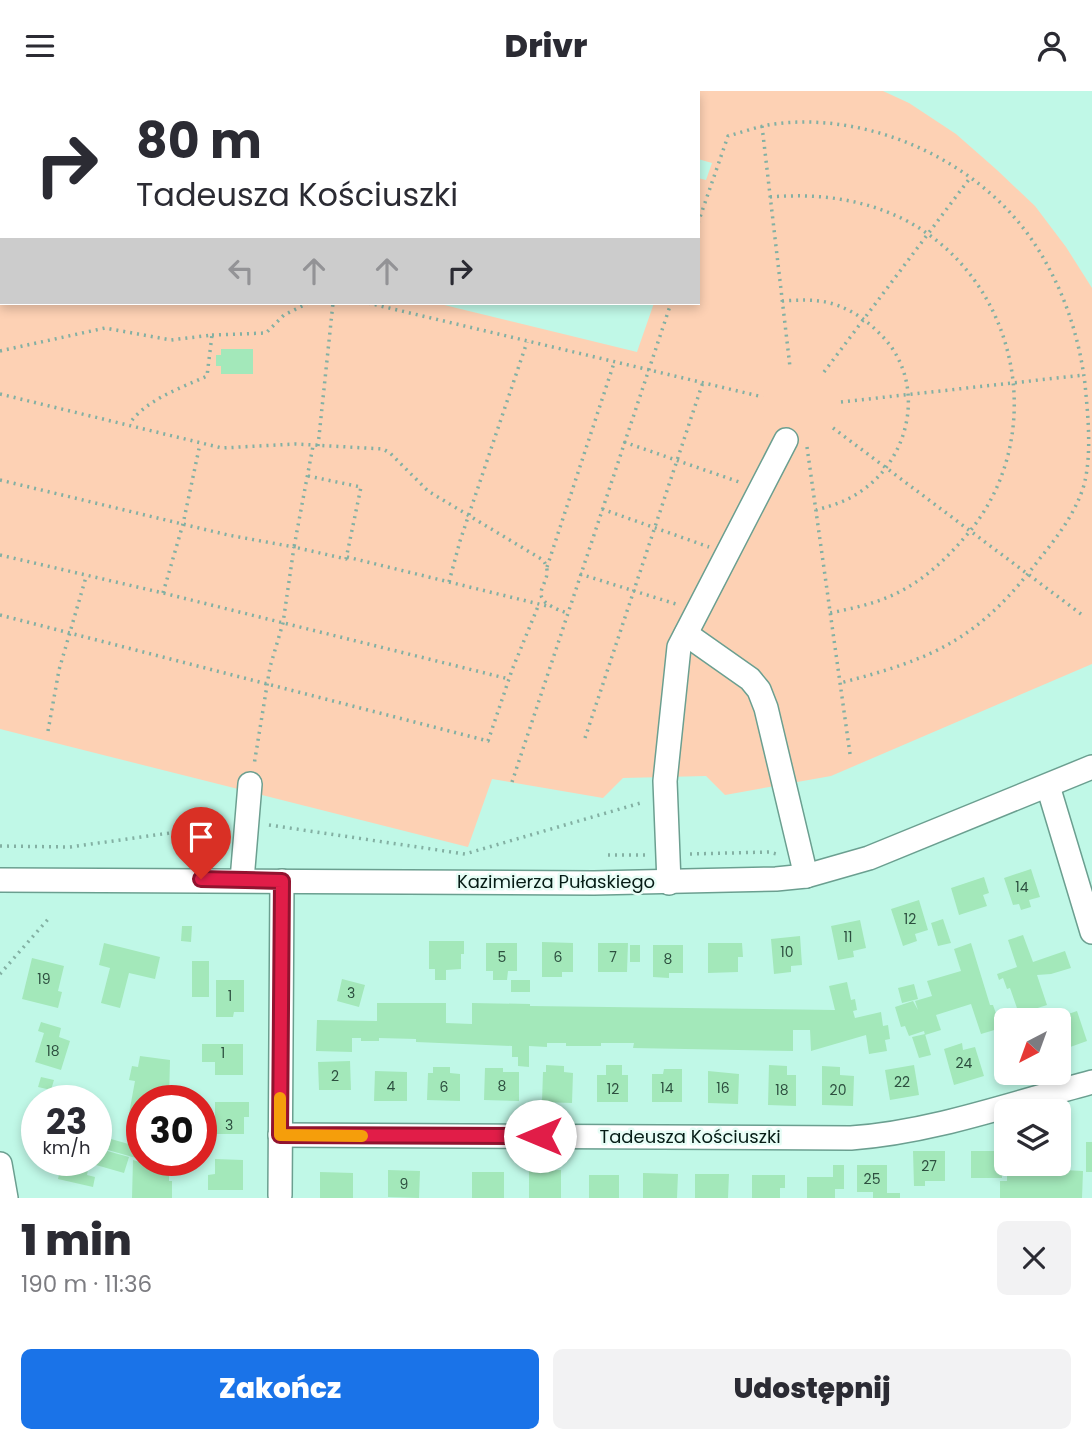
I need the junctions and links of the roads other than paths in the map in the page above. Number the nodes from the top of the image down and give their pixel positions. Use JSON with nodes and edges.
{"nodes":[{"id":1,"x":796,"y":441,"type":"road end"},
{"id":2,"x":686,"y":634,"type":"junction"},
{"id":3,"x":1092,"y":767,"type":"edge"},
{"id":4,"x":250,"y":784,"type":"road end"},
{"id":5,"x":1048,"y":786,"type":"junction"},
{"id":6,"x":804,"y":868,"type":"junction"},
{"id":7,"x":0,"y":880,"type":"edge"},
{"id":8,"x":242,"y":880,"type":"junction"},
{"id":9,"x":282,"y":881,"type":"junction"},
{"id":10,"x":669,"y":883,"type":"junction"},
{"id":11,"x":1092,"y":932,"type":"edge"},
{"id":12,"x":1092,"y":1081,"type":"edge"},
{"id":13,"x":280,"y":1135,"type":"junction"},
{"id":14,"x":0,"y":1164,"type":"edge"},
{"id":15,"x":280,"y":1195,"type":"dead end"},
{"id":16,"x":6,"y":1198,"type":"edge"}],
"edges":[{"from":1,"to":2,"type":"street"},
{"from":2,"to":6,"type":"street"},
{"from":2,"to":10,"type":"street"},
{"from":3,"to":5,"type":"street","name":"Kazimierza Pułaskiego"},
{"from":4,"to":8,"type":"street"},
{"from":5,"to":6,"type":"street","name":"Kazimierza Pułaskiego"},
{"from":5,"to":11,"type":"street"},
{"from":6,"to":10,"type":"street","name":"Kazimierza Pułaskiego"},
{"from":7,"to":8,"type":"street","name":"Kazimierza Pułaskiego"},
{"from":8,"to":9,"type":"street","name":"Kazimierza Pułaskiego"},
{"from":9,"to":10,"type":"street","name":"Kazimierza Pułaskiego"},
{"from":9,"to":13,"type":"street"},
{"from":12,"to":13,"type":"street","name":"Tadeusza Kościuszki"},
{"from":13,"to":15,"type":"street"},
{"from":14,"to":16,"type":"street"}]}
